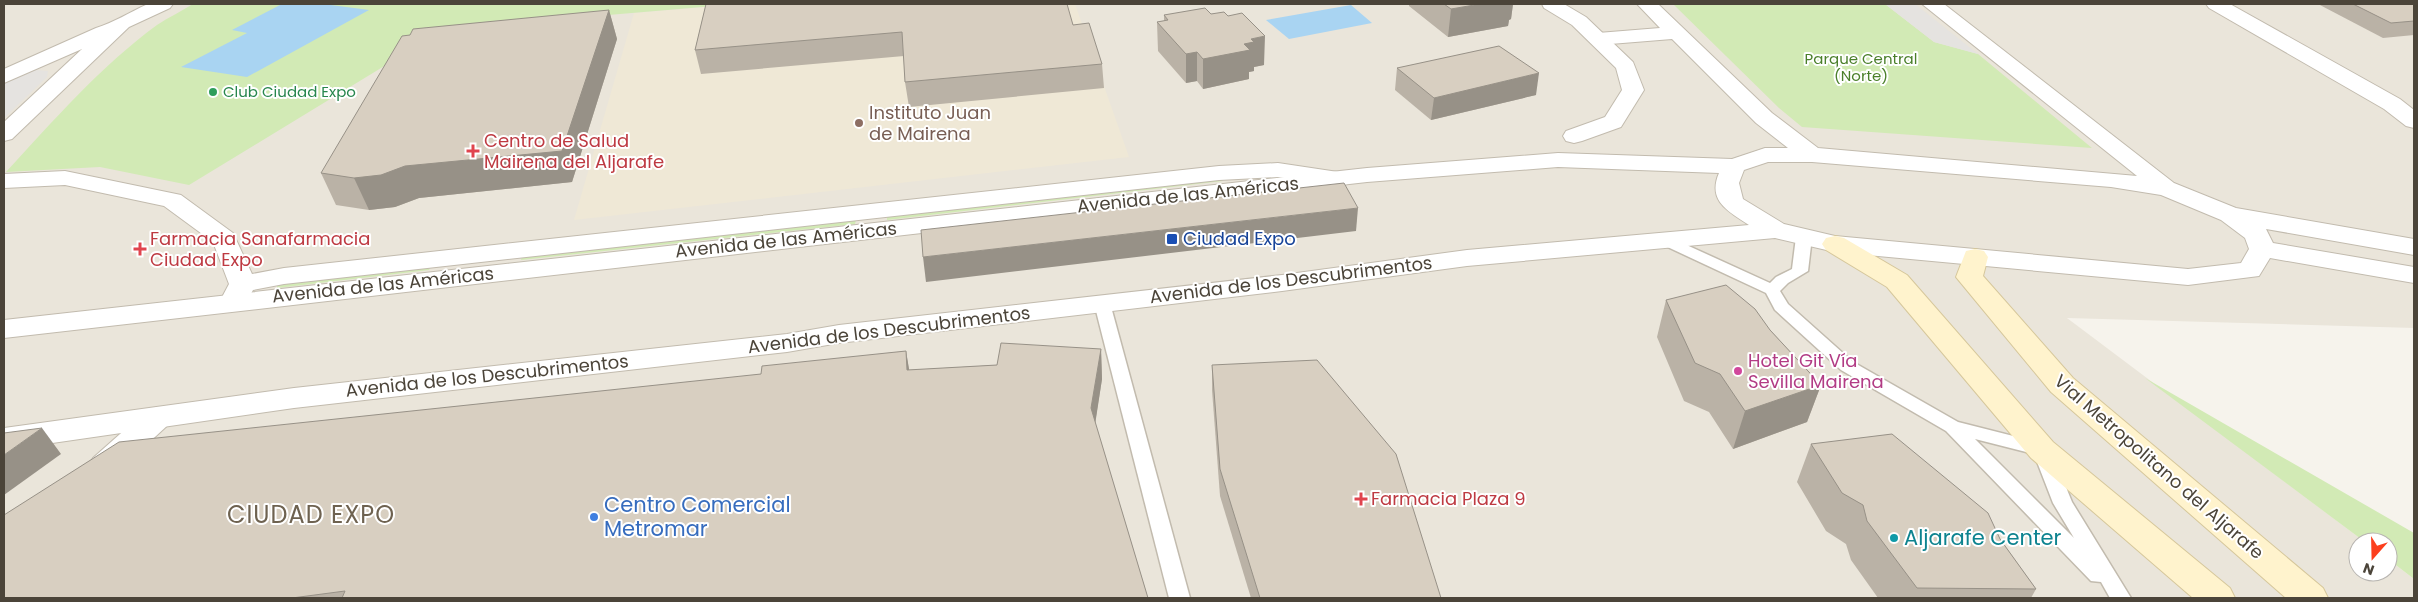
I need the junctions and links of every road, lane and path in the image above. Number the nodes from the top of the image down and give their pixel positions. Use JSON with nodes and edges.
{"nodes":[{"id":1,"x":163,"y":4,"type":"edge"},
{"id":2,"x":1551,"y":4,"type":"edge"},
{"id":3,"x":1647,"y":4,"type":"edge"},
{"id":4,"x":1932,"y":4,"type":"edge"},
{"id":5,"x":2216,"y":4,"type":"edge"},
{"id":6,"x":122,"y":23,"type":"junction"},
{"id":7,"x":1678,"y":33,"type":"junction"},
{"id":8,"x":1598,"y":39,"type":"junction"},
{"id":9,"x":13,"y":73,"type":"edge"},
{"id":10,"x":68,"y":74,"type":"junction"},
{"id":11,"x":2414,"y":122,"type":"edge"},
{"id":12,"x":4,"y":134,"type":"edge"},
{"id":13,"x":1574,"y":136,"type":"dead end"},
{"id":14,"x":1812,"y":155,"type":"junction"},
{"id":15,"x":1734,"y":166,"type":"junction"},
{"id":16,"x":1338,"y":179,"type":"junction"},
{"id":17,"x":4,"y":181,"type":"edge"},
{"id":18,"x":2166,"y":188,"type":"junction"},
{"id":19,"x":2230,"y":215,"type":"junction"},
{"id":20,"x":1775,"y":230,"type":"junction"},
{"id":21,"x":1804,"y":237,"type":"junction"},
{"id":22,"x":1664,"y":240,"type":"junction"},
{"id":23,"x":1835,"y":244,"type":"junction"},
{"id":24,"x":2414,"y":247,"type":"edge"},
{"id":25,"x":2262,"y":249,"type":"junction"},
{"id":26,"x":1976,"y":257,"type":"junction"},
{"id":27,"x":2414,"y":275,"type":"edge"},
{"id":28,"x":1772,"y":290,"type":"junction"},
{"id":29,"x":238,"y":293,"type":"junction"},
{"id":30,"x":1102,"y":303,"type":"junction"},
{"id":31,"x":4,"y":329,"type":"edge"},
{"id":32,"x":158,"y":417,"type":"junction"},
{"id":33,"x":1952,"y":427,"type":"junction"},
{"id":34,"x":4,"y":439,"type":"edge"},
{"id":35,"x":2042,"y":450,"type":"junction"},
{"id":36,"x":83,"y":484,"type":"edge"},
{"id":37,"x":2119,"y":596,"type":"edge"},
{"id":38,"x":1180,"y":598,"type":"edge"},
{"id":39,"x":2218,"y":598,"type":"edge"},
{"id":40,"x":2310,"y":598,"type":"edge"}],
"edges":[{"from":1,"to":6,"type":"street"},
{"from":2,"to":8,"type":"street"},
{"from":3,"to":7,"type":"street"},
{"from":4,"to":18,"type":"street"},
{"from":5,"to":11,"type":"street"},
{"from":6,"to":9,"type":"street"},
{"from":6,"to":10,"type":"street"},
{"from":7,"to":8,"type":"street"},
{"from":7,"to":14,"type":"street"},
{"from":8,"to":13,"type":"street"},
{"from":9,"to":10,"type":"street"},
{"from":10,"to":12,"type":"street"},
{"from":14,"to":15,"type":"street"},
{"from":14,"to":18,"type":"street"},
{"from":15,"to":16,"type":"street","name":"Avenida de las Américas"},
{"from":15,"to":20,"type":"street"},
{"from":16,"to":29,"type":"street","name":"Avenida de las Américas"},
{"from":16,"to":29,"type":"street","name":"Avenida de las Américas"},
{"from":17,"to":29,"type":"street"},
{"from":18,"to":19,"type":"street"},
{"from":19,"to":24,"type":"street"},
{"from":19,"to":25,"type":"street"},
{"from":20,"to":21,"type":"street"},
{"from":20,"to":22,"type":"street","name":"Avenida de los Descubrimentos"},
{"from":21,"to":23,"type":"street"},
{"from":21,"to":28,"type":"lane"},
{"from":22,"to":28,"type":"lane"},
{"from":22,"to":30,"type":"street","name":"Avenida de los Descubrimentos"},
{"from":23,"to":26,"type":"street"},
{"from":23,"to":35,"type":"main road"},
{"from":25,"to":26,"type":"street"},
{"from":25,"to":27,"type":"street"},
{"from":26,"to":40,"type":"main road","name":"Vial Metropolitano del Aljarafe"},
{"from":28,"to":33,"type":"lane"},
{"from":29,"to":31,"type":"street","name":"Avenida de las Américas"},
{"from":30,"to":32,"type":"street","name":"Avenida de los Descubrimentos"},
{"from":30,"to":38,"type":"lane"},
{"from":32,"to":34,"type":"street","name":"Avenida de los Descubrimentos"},
{"from":32,"to":36,"type":"street"},
{"from":33,"to":35,"type":"lane"},
{"from":33,"to":37,"type":"lane"},
{"from":35,"to":37,"type":"lane"},
{"from":35,"to":39,"type":"main road"}]}
